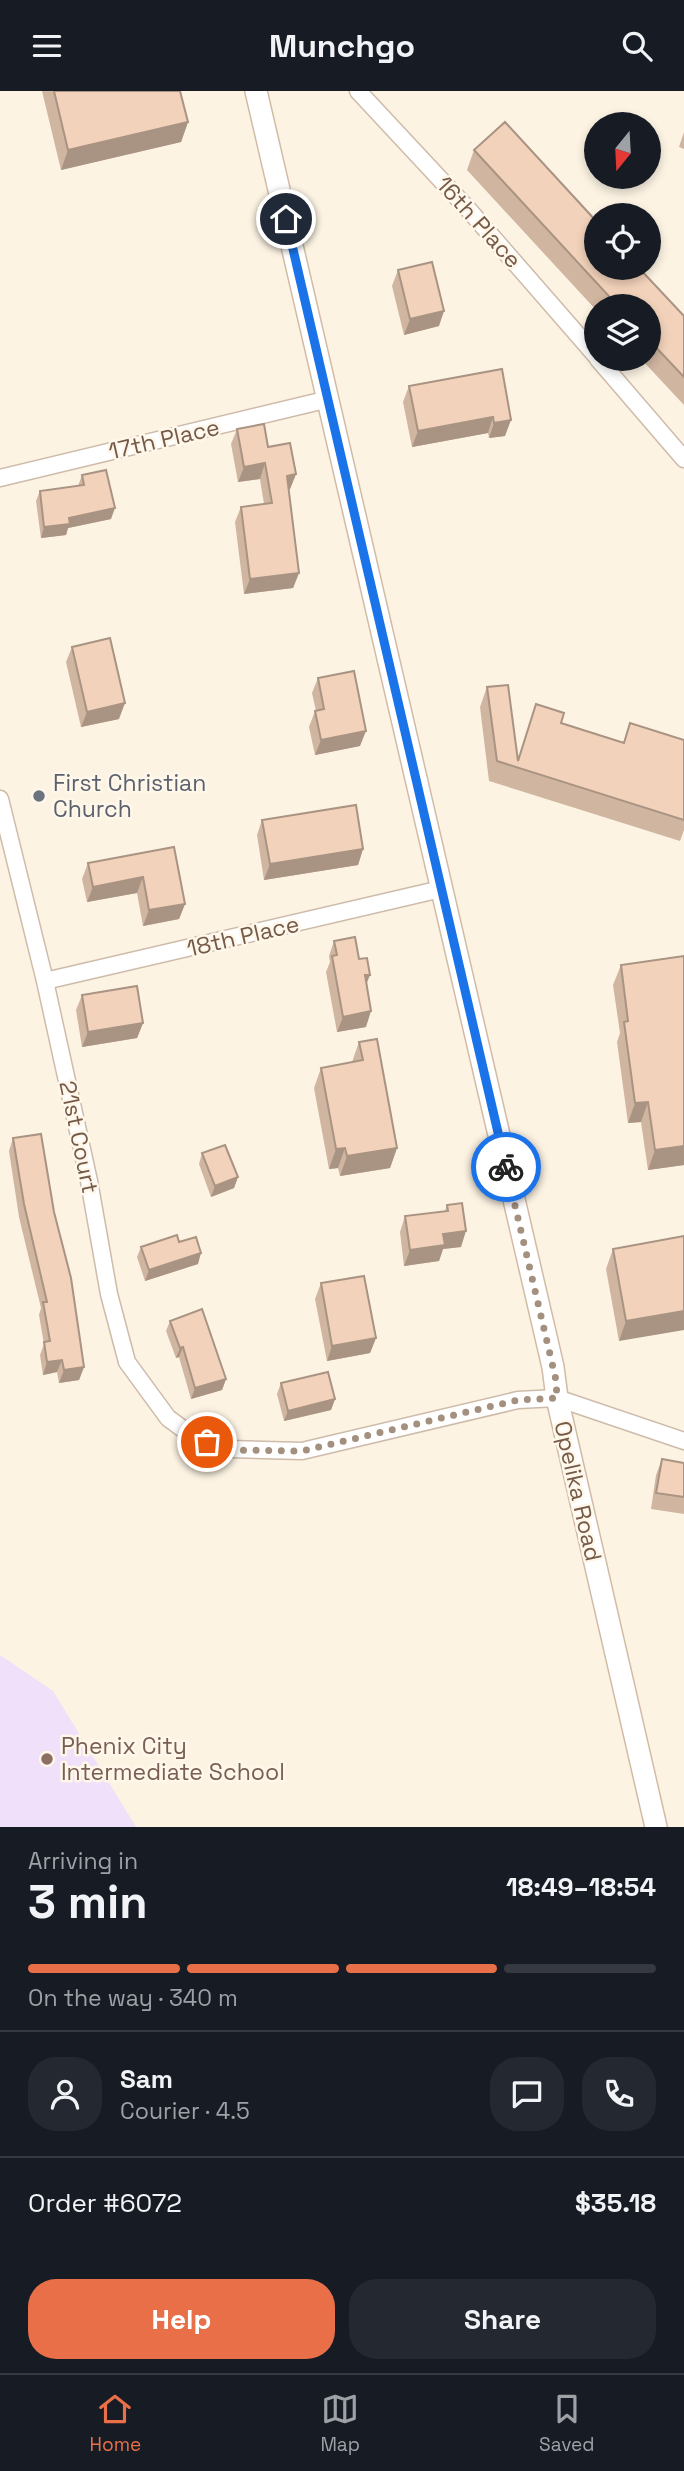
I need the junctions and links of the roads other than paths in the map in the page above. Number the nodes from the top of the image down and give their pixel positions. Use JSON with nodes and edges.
{"nodes":[{"id":1,"x":256,"y":91,"type":"edge"},
{"id":2,"x":358,"y":91,"type":"edge"},
{"id":3,"x":584,"y":342,"type":"edge"},
{"id":4,"x":609,"y":371,"type":"edge"},
{"id":5,"x":329,"y":399,"type":"junction"},
{"id":6,"x":684,"y":459,"type":"edge"},
{"id":7,"x":0,"y":478,"type":"edge"},
{"id":8,"x":0,"y":799,"type":"edge"},
{"id":9,"x":441,"y":889,"type":"junction"},
{"id":10,"x":45,"y":981,"type":"junction"},
{"id":11,"x":557,"y":1398,"type":"junction"},
{"id":12,"x":684,"y":1441,"type":"edge"},
{"id":13,"x":656,"y":1827,"type":"edge"}],
"edges":[{"from":1,"to":5,"type":"main road","name":"Opelika Road"},
{"from":2,"to":3,"type":"street","name":"16th Place"},
{"from":4,"to":6,"type":"street","name":"16th Place"},
{"from":5,"to":7,"type":"street","name":"17th Place"},
{"from":5,"to":9,"type":"main road","name":"Opelika Road"},
{"from":8,"to":10,"type":"street","name":"21st Court"},
{"from":9,"to":10,"type":"street","name":"18th Place"},
{"from":9,"to":11,"type":"main road","name":"Opelika Road"},
{"from":10,"to":11,"type":"street","name":"21st Court"},
{"from":11,"to":12,"type":"street"},
{"from":11,"to":13,"type":"main road","name":"Opelika Road"}]}
